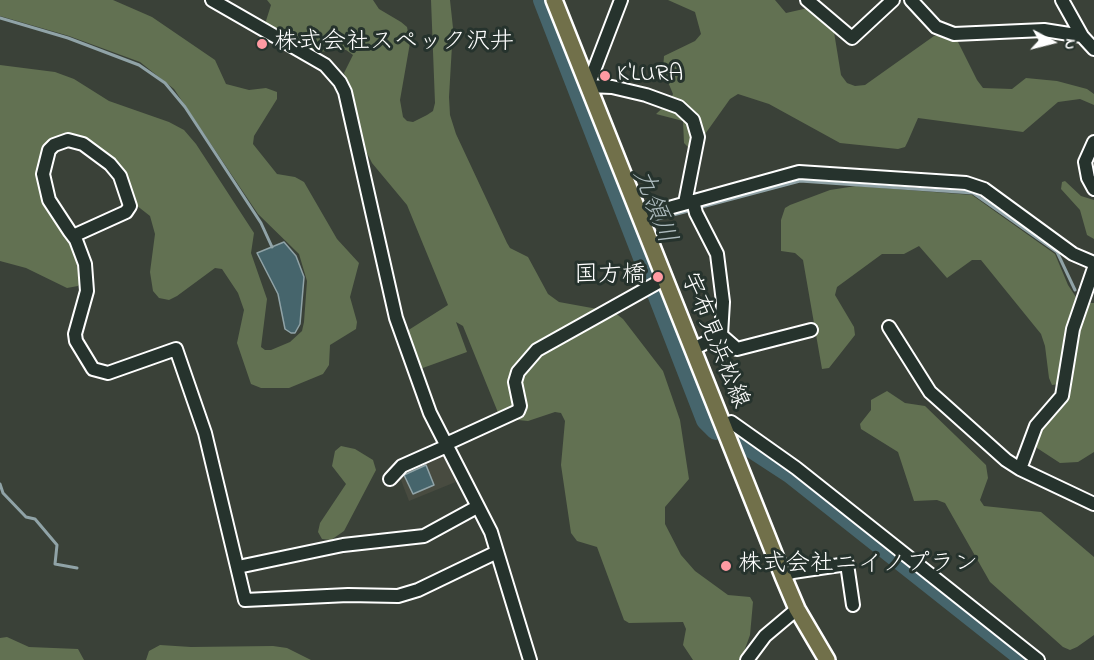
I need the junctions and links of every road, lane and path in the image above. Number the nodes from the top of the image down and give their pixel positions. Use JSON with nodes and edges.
{"nodes":[{"id":1,"x":212,"y":0,"type":"edge"},
{"id":2,"x":554,"y":0,"type":"edge"},
{"id":3,"x":621,"y":0,"type":"edge"},
{"id":4,"x":807,"y":0,"type":"edge"},
{"id":5,"x":893,"y":0,"type":"edge"},
{"id":6,"x":911,"y":0,"type":"edge"},
{"id":7,"x":1062,"y":0,"type":"edge"},
{"id":8,"x":1082,"y":36,"type":"junction"},
{"id":9,"x":1094,"y":49,"type":"edge"},
{"id":10,"x":588,"y":86,"type":"junction"},
{"id":11,"x":1094,"y":142,"type":"edge"},
{"id":12,"x":1094,"y":189,"type":"edge"},
{"id":13,"x":692,"y":206,"type":"junction"},
{"id":14,"x":640,"y":216,"type":"junction"},
{"id":15,"x":73,"y":236,"type":"junction"},
{"id":16,"x":1094,"y":265,"type":"edge"},
{"id":17,"x":658,"y":281,"type":"junction"},
{"id":18,"x":889,"y":327,"type":"dead end"},
{"id":19,"x":811,"y":330,"type":"dead end"},
{"id":20,"x":721,"y":336,"type":"junction"},
{"id":21,"x":693,"y":349,"type":"junction"},
{"id":22,"x":723,"y":425,"type":"junction"},
{"id":23,"x":446,"y":445,"type":"junction"},
{"id":24,"x":1020,"y":469,"type":"junction"},
{"id":25,"x":390,"y":479,"type":"dead end"},
{"id":26,"x":1094,"y":504,"type":"edge"},
{"id":27,"x":477,"y":507,"type":"junction"},
{"id":28,"x":497,"y":552,"type":"junction"},
{"id":29,"x":238,"y":567,"type":"junction"},
{"id":30,"x":783,"y":576,"type":"junction"},
{"id":31,"x":853,"y":605,"type":"dead end"},
{"id":32,"x":797,"y":609,"type":"junction"},
{"id":33,"x":530,"y":660,"type":"edge"},
{"id":34,"x":747,"y":660,"type":"edge"},
{"id":35,"x":827,"y":660,"type":"edge"},
{"id":36,"x":1038,"y":660,"type":"edge"}],
"edges":[{"from":1,"to":23,"type":"street"},
{"from":2,"to":10,"type":"main road","name":"宇布見浜松線"},
{"from":3,"to":10,"type":"street"},
{"from":4,"to":5,"type":"street"},
{"from":6,"to":8,"type":"street"},
{"from":7,"to":8,"type":"street"},
{"from":8,"to":9,"type":"street"},
{"from":10,"to":13,"type":"street"},
{"from":10,"to":14,"type":"main road","name":"宇布見浜松線"},
{"from":11,"to":12,"type":"street"},
{"from":13,"to":14,"type":"street"},
{"from":13,"to":16,"type":"street"},
{"from":13,"to":20,"type":"street"},
{"from":14,"to":17,"type":"main road","name":"宇布見浜松線"},
{"from":15,"to":15,"type":"street"},
{"from":15,"to":29,"type":"street"},
{"from":16,"to":24,"type":"street"},
{"from":17,"to":21,"type":"main road","name":"宇布見浜松線"},
{"from":17,"to":23,"type":"street"},
{"from":18,"to":24,"type":"street"},
{"from":19,"to":20,"type":"street"},
{"from":20,"to":21,"type":"street"},
{"from":21,"to":22,"type":"main road","name":"宇布見浜松線"},
{"from":22,"to":30,"type":"main road","name":"宇布見浜松線"},
{"from":22,"to":36,"type":"street"},
{"from":23,"to":25,"type":"street"},
{"from":23,"to":27,"type":"street"},
{"from":24,"to":26,"type":"street"},
{"from":27,"to":28,"type":"street"},
{"from":27,"to":29,"type":"street"},
{"from":28,"to":29,"type":"street"},
{"from":28,"to":33,"type":"street"},
{"from":30,"to":31,"type":"street"},
{"from":30,"to":32,"type":"main road","name":"宇布見浜松線"},
{"from":32,"to":34,"type":"street"},
{"from":32,"to":35,"type":"main road","name":"宇布見浜松線"}]}
